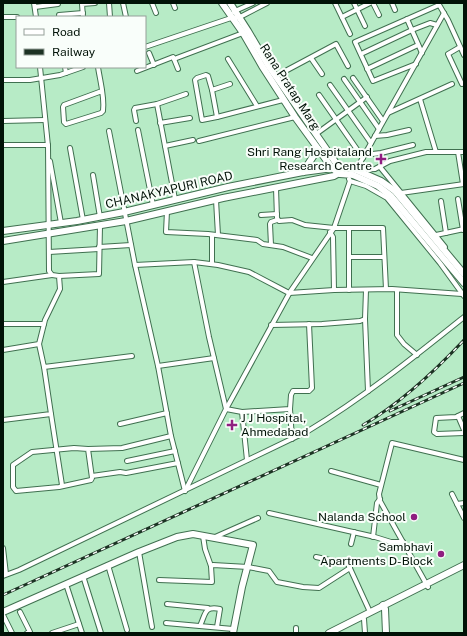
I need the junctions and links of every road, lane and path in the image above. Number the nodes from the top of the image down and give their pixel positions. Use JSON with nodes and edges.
{"nodes":[{"id":1,"x":88,"y":3,"type":"edge"},
{"id":2,"x":95,"y":3,"type":"edge"},
{"id":3,"x":109,"y":3,"type":"edge"},
{"id":4,"x":123,"y":3,"type":"edge"},
{"id":5,"x":152,"y":3,"type":"edge"},
{"id":6,"x":173,"y":3,"type":"edge"},
{"id":7,"x":222,"y":3,"type":"edge"},
{"id":8,"x":230,"y":3,"type":"edge"},
{"id":9,"x":252,"y":3,"type":"edge"},
{"id":10,"x":267,"y":3,"type":"edge"},
{"id":11,"x":335,"y":3,"type":"edge"},
{"id":12,"x":354,"y":3,"type":"edge"},
{"id":13,"x":370,"y":3,"type":"edge"},
{"id":14,"x":373,"y":3,"type":"edge"},
{"id":15,"x":392,"y":3,"type":"edge"},
{"id":16,"x":58,"y":4,"type":"edge"},
{"id":17,"x":82,"y":4,"type":"edge"},
{"id":18,"x":438,"y":4,"type":"edge"},
{"id":19,"x":35,"y":5,"type":"edge"},
{"id":20,"x":175,"y":8,"type":"dead end"},
{"id":21,"x":357,"y":10,"type":"junction"},
{"id":22,"x":395,"y":10,"type":"dead end"},
{"id":23,"x":235,"y":11,"type":"junction"},
{"id":24,"x":156,"y":13,"type":"dead end"},
{"id":25,"x":444,"y":13,"type":"junction"},
{"id":26,"x":83,"y":15,"type":"edge"},
{"id":27,"x":36,"y":16,"type":"edge"},
{"id":28,"x":60,"y":16,"type":"edge"},
{"id":29,"x":110,"y":16,"type":"edge"},
{"id":30,"x":126,"y":16,"type":"edge"},
{"id":31,"x":379,"y":16,"type":"dead end"},
{"id":32,"x":3,"y":17,"type":"edge"},
{"id":33,"x":16,"y":17,"type":"edge"},
{"id":34,"x":240,"y":17,"type":"junction"},
{"id":35,"x":342,"y":17,"type":"junction"},
{"id":36,"x":231,"y":18,"type":"junction"},
{"id":37,"x":407,"y":19,"type":"junction"},
{"id":38,"x":437,"y":25,"type":"junction"},
{"id":39,"x":365,"y":26,"type":"dead end"},
{"id":40,"x":412,"y":30,"type":"junction"},
{"id":41,"x":243,"y":33,"type":"junction"},
{"id":42,"x":350,"y":34,"type":"dead end"},
{"id":43,"x":418,"y":45,"type":"junction"},
{"id":44,"x":146,"y":47,"type":"edge"},
{"id":45,"x":460,"y":48,"type":"junction"},
{"id":46,"x":422,"y":53,"type":"junction"},
{"id":47,"x":149,"y":54,"type":"dead end"},
{"id":48,"x":361,"y":54,"type":"junction"},
{"id":49,"x":464,"y":55,"type":"edge"},
{"id":50,"x":311,"y":58,"type":"junction"},
{"id":51,"x":174,"y":59,"type":"junction"},
{"id":52,"x":228,"y":59,"type":"dead end"},
{"id":53,"x":154,"y":64,"type":"junction"},
{"id":54,"x":416,"y":64,"type":"junction"},
{"id":55,"x":348,"y":66,"type":"dead end"},
{"id":56,"x":146,"y":67,"type":"edge"},
{"id":57,"x":40,"y":68,"type":"edge"},
{"id":58,"x":65,"y":68,"type":"edge"},
{"id":59,"x":80,"y":68,"type":"edge"},
{"id":60,"x":98,"y":68,"type":"edge"},
{"id":61,"x":144,"y":68,"type":"edge"},
{"id":62,"x":178,"y":69,"type":"dead end"},
{"id":63,"x":367,"y":69,"type":"junction"},
{"id":64,"x":137,"y":71,"type":"dead end"},
{"id":65,"x":66,"y":73,"type":"junction"},
{"id":66,"x":322,"y":74,"type":"dead end"},
{"id":67,"x":464,"y":74,"type":"edge"},
{"id":68,"x":276,"y":76,"type":"junction"},
{"id":69,"x":459,"y":76,"type":"junction"},
{"id":70,"x":41,"y":78,"type":"junction"},
{"id":71,"x":353,"y":78,"type":"dead end"},
{"id":72,"x":344,"y":79,"type":"dead end"},
{"id":73,"x":3,"y":80,"type":"edge"},
{"id":74,"x":230,"y":84,"type":"dead end"},
{"id":75,"x":452,"y":84,"type":"dead end"},
{"id":76,"x":462,"y":84,"type":"dead end"},
{"id":77,"x":330,"y":85,"type":"dead end"},
{"id":78,"x":212,"y":90,"type":"junction"},
{"id":79,"x":102,"y":91,"type":"junction"},
{"id":80,"x":186,"y":94,"type":"dead end"},
{"id":81,"x":319,"y":95,"type":"dead end"},
{"id":82,"x":367,"y":98,"type":"junction"},
{"id":83,"x":420,"y":99,"type":"junction"},
{"id":84,"x":283,"y":100,"type":"junction"},
{"id":85,"x":360,"y":102,"type":"junction"},
{"id":86,"x":157,"y":104,"type":"junction"},
{"id":87,"x":257,"y":106,"type":"junction"},
{"id":88,"x":348,"y":111,"type":"junction"},
{"id":89,"x":388,"y":113,"type":"junction"},
{"id":90,"x":217,"y":117,"type":"junction"},
{"id":91,"x":295,"y":117,"type":"junction"},
{"id":92,"x":190,"y":118,"type":"dead end"},
{"id":93,"x":45,"y":120,"type":"junction"},
{"id":94,"x":336,"y":120,"type":"junction"},
{"id":95,"x":3,"y":121,"type":"edge"},
{"id":96,"x":136,"y":121,"type":"dead end"},
{"id":97,"x":383,"y":121,"type":"junction"},
{"id":98,"x":160,"y":123,"type":"junction"},
{"id":99,"x":379,"y":129,"type":"junction"},
{"id":100,"x":138,"y":130,"type":"dead end"},
{"id":101,"x":409,"y":130,"type":"dead end"},
{"id":102,"x":109,"y":131,"type":"dead end"},
{"id":103,"x":316,"y":134,"type":"junction"},
{"id":104,"x":375,"y":136,"type":"junction"},
{"id":105,"x":193,"y":140,"type":"dead end"},
{"id":106,"x":199,"y":141,"type":"dead end"},
{"id":107,"x":371,"y":143,"type":"junction"},
{"id":108,"x":3,"y":145,"type":"edge"},
{"id":109,"x":48,"y":145,"type":"junction"},
{"id":110,"x":412,"y":145,"type":"dead end"},
{"id":111,"x":164,"y":146,"type":"junction"},
{"id":112,"x":70,"y":148,"type":"dead end"},
{"id":113,"x":318,"y":149,"type":"junction"},
{"id":114,"x":436,"y":152,"type":"junction"},
{"id":115,"x":458,"y":152,"type":"junction"},
{"id":116,"x":464,"y":152,"type":"edge"},
{"id":117,"x":363,"y":156,"type":"junction"},
{"id":118,"x":342,"y":167,"type":"junction"},
{"id":119,"x":380,"y":167,"type":"junction"},
{"id":120,"x":332,"y":168,"type":"junction"},
{"id":121,"x":303,"y":172,"type":"junction"},
{"id":122,"x":340,"y":174,"type":"junction"},
{"id":123,"x":94,"y":175,"type":"dead end"},
{"id":124,"x":352,"y":175,"type":"junction"},
{"id":125,"x":463,"y":184,"type":"edge"},
{"id":126,"x":276,"y":188,"type":"junction"},
{"id":127,"x":401,"y":193,"type":"junction"},
{"id":128,"x":195,"y":194,"type":"junction"},
{"id":129,"x":175,"y":199,"type":"junction"},
{"id":130,"x":458,"y":199,"type":"dead end"},
{"id":131,"x":216,"y":200,"type":"junction"},
{"id":132,"x":441,"y":201,"type":"dead end"},
{"id":133,"x":198,"y":204,"type":"junction"},
{"id":134,"x":153,"y":205,"type":"junction"},
{"id":135,"x":167,"y":211,"type":"junction"},
{"id":136,"x":124,"y":212,"type":"junction"},
{"id":137,"x":277,"y":214,"type":"junction"},
{"id":138,"x":261,"y":215,"type":"dead end"},
{"id":139,"x":100,"y":217,"type":"junction"},
{"id":140,"x":83,"y":220,"type":"junction"},
{"id":141,"x":278,"y":220,"type":"junction"},
{"id":142,"x":126,"y":221,"type":"junction"},
{"id":143,"x":61,"y":223,"type":"junction"},
{"id":144,"x":48,"y":225,"type":"junction"},
{"id":145,"x":100,"y":226,"type":"junction"},
{"id":146,"x":334,"y":228,"type":"junction"},
{"id":147,"x":349,"y":228,"type":"junction"},
{"id":148,"x":463,"y":230,"type":"edge"},
{"id":149,"x":3,"y":231,"type":"edge"},
{"id":150,"x":330,"y":232,"type":"junction"},
{"id":151,"x":48,"y":233,"type":"junction"},
{"id":152,"x":446,"y":233,"type":"junction"},
{"id":153,"x":212,"y":234,"type":"junction"},
{"id":154,"x":218,"y":235,"type":"junction"},
{"id":155,"x":436,"y":235,"type":"junction"},
{"id":156,"x":3,"y":241,"type":"edge"},
{"id":157,"x":131,"y":245,"type":"junction"},
{"id":158,"x":271,"y":245,"type":"junction"},
{"id":159,"x":99,"y":248,"type":"junction"},
{"id":160,"x":49,"y":252,"type":"junction"},
{"id":161,"x":349,"y":257,"type":"junction"},
{"id":162,"x":384,"y":257,"type":"junction"},
{"id":163,"x":312,"y":258,"type":"junction"},
{"id":164,"x":194,"y":262,"type":"junction"},
{"id":165,"x":212,"y":264,"type":"junction"},
{"id":166,"x":135,"y":265,"type":"junction"},
{"id":167,"x":464,"y":270,"type":"edge"},
{"id":168,"x":464,"y":274,"type":"edge"},
{"id":169,"x":52,"y":275,"type":"junction"},
{"id":170,"x":59,"y":276,"type":"junction"},
{"id":171,"x":3,"y":282,"type":"edge"},
{"id":172,"x":464,"y":283,"type":"edge"},
{"id":173,"x":386,"y":289,"type":"junction"},
{"id":174,"x":334,"y":290,"type":"junction"},
{"id":175,"x":349,"y":290,"type":"junction"},
{"id":176,"x":366,"y":290,"type":"junction"},
{"id":177,"x":397,"y":290,"type":"junction"},
{"id":178,"x":289,"y":293,"type":"junction"},
{"id":179,"x":463,"y":295,"type":"edge"},
{"id":180,"x":464,"y":316,"type":"edge"},
{"id":181,"x":365,"y":319,"type":"junction"},
{"id":182,"x":3,"y":324,"type":"edge"},
{"id":183,"x":44,"y":324,"type":"junction"},
{"id":184,"x":309,"y":324,"type":"junction"},
{"id":185,"x":272,"y":325,"type":"junction"},
{"id":186,"x":39,"y":344,"type":"junction"},
{"id":187,"x":3,"y":350,"type":"edge"},
{"id":188,"x":417,"y":355,"type":"junction"},
{"id":189,"x":132,"y":356,"type":"dead end"},
{"id":190,"x":214,"y":358,"type":"junction"},
{"id":191,"x":158,"y":366,"type":"junction"},
{"id":192,"x":44,"y":367,"type":"junction"},
{"id":193,"x":368,"y":391,"type":"junction"},
{"id":194,"x":226,"y":409,"type":"junction"},
{"id":195,"x":290,"y":409,"type":"junction"},
{"id":196,"x":242,"y":412,"type":"junction"},
{"id":197,"x":167,"y":413,"type":"junction"},
{"id":198,"x":464,"y":413,"type":"edge"},
{"id":199,"x":51,"y":414,"type":"junction"},
{"id":200,"x":458,"y":416,"type":"junction"},
{"id":201,"x":3,"y":420,"type":"edge"},
{"id":202,"x":120,"y":424,"type":"dead end"},
{"id":203,"x":464,"y":430,"type":"edge"},
{"id":204,"x":464,"y":433,"type":"edge"},
{"id":205,"x":171,"y":436,"type":"junction"},
{"id":206,"x":292,"y":439,"type":"junction"},
{"id":207,"x":88,"y":449,"type":"junction"},
{"id":208,"x":56,"y":450,"type":"junction"},
{"id":209,"x":175,"y":451,"type":"junction"},
{"id":210,"x":127,"y":460,"type":"dead end"},
{"id":211,"x":247,"y":460,"type":"junction"},
{"id":212,"x":464,"y":460,"type":"edge"},
{"id":213,"x":178,"y":463,"type":"junction"},
{"id":214,"x":330,"y":470,"type":"dead end"},
{"id":215,"x":92,"y":476,"type":"junction"},
{"id":216,"x":62,"y":485,"type":"junction"},
{"id":217,"x":381,"y":485,"type":"junction"},
{"id":218,"x":185,"y":491,"type":"junction"},
{"id":219,"x":452,"y":494,"type":"dead end"},
{"id":220,"x":380,"y":499,"type":"junction"},
{"id":221,"x":464,"y":503,"type":"edge"},
{"id":222,"x":457,"y":504,"type":"junction"},
{"id":223,"x":269,"y":513,"type":"dead end"},
{"id":224,"x":258,"y":518,"type":"dead end"},
{"id":225,"x":464,"y":518,"type":"edge"},
{"id":226,"x":354,"y":532,"type":"junction"},
{"id":227,"x":203,"y":536,"type":"junction"},
{"id":228,"x":373,"y":537,"type":"junction"},
{"id":229,"x":214,"y":538,"type":"junction"},
{"id":230,"x":403,"y":542,"type":"junction"},
{"id":231,"x":351,"y":544,"type":"dead end"},
{"id":232,"x":3,"y":548,"type":"edge"},
{"id":233,"x":139,"y":552,"type":"junction"},
{"id":234,"x":316,"y":558,"type":"dead end"},
{"id":235,"x":464,"y":564,"type":"edge"},
{"id":236,"x":108,"y":565,"type":"junction"},
{"id":237,"x":211,"y":566,"type":"junction"},
{"id":238,"x":248,"y":567,"type":"junction"},
{"id":239,"x":350,"y":568,"type":"junction"},
{"id":240,"x":464,"y":569,"type":"edge"},
{"id":241,"x":5,"y":575,"type":"edge"},
{"id":242,"x":83,"y":576,"type":"junction"},
{"id":243,"x":159,"y":580,"type":"dead end"},
{"id":244,"x":66,"y":584,"type":"junction"},
{"id":245,"x":427,"y":585,"type":"junction"},
{"id":246,"x":167,"y":604,"type":"dead end"},
{"id":247,"x":384,"y":607,"type":"junction"},
{"id":248,"x":208,"y":608,"type":"junction"},
{"id":249,"x":20,"y":612,"type":"dead end"},
{"id":250,"x":370,"y":612,"type":"junction"},
{"id":251,"x":3,"y":613,"type":"edge"},
{"id":252,"x":364,"y":620,"type":"junction"},
{"id":253,"x":166,"y":623,"type":"dead end"},
{"id":254,"x":79,"y":624,"type":"junction"},
{"id":255,"x":200,"y":626,"type":"junction"},
{"id":256,"x":152,"y":627,"type":"dead end"},
{"id":257,"x":217,"y":627,"type":"junction"},
{"id":258,"x":296,"y":628,"type":"dead end"},
{"id":259,"x":127,"y":630,"type":"dead end"},
{"id":260,"x":233,"y":631,"type":"edge"},
{"id":261,"x":11,"y":632,"type":"edge"},
{"id":262,"x":29,"y":632,"type":"edge"},
{"id":263,"x":6,"y":633,"type":"edge"},
{"id":264,"x":52,"y":633,"type":"edge"},
{"id":265,"x":82,"y":633,"type":"edge"},
{"id":266,"x":101,"y":633,"type":"edge"},
{"id":267,"x":296,"y":633,"type":"edge"},
{"id":268,"x":329,"y":633,"type":"edge"},
{"id":269,"x":338,"y":633,"type":"edge"},
{"id":270,"x":364,"y":633,"type":"edge"},
{"id":271,"x":386,"y":633,"type":"edge"}],
"edges":[{"from":1,"to":2,"type":"street"},
{"from":1,"to":17,"type":"street"},
{"from":3,"to":29,"type":"street"},
{"from":4,"to":30,"type":"street"},
{"from":5,"to":24,"type":"street"},
{"from":6,"to":20,"type":"street"},
{"from":7,"to":36,"type":"street","name":"Rana Pratap Marg"},
{"from":8,"to":23,"type":"street","name":"Rana Pratap Marg"},
{"from":9,"to":23,"type":"street"},
{"from":10,"to":34,"type":"street"},
{"from":11,"to":35,"type":"street"},
{"from":12,"to":21,"type":"street"},
{"from":13,"to":21,"type":"street"},
{"from":14,"to":31,"type":"street"},
{"from":15,"to":22,"type":"street"},
{"from":16,"to":19,"type":"street"},
{"from":16,"to":28,"type":"street"},
{"from":17,"to":26,"type":"street"},
{"from":18,"to":25,"type":"street"},
{"from":18,"to":37,"type":"street"},
{"from":19,"to":27,"type":"street"},
{"from":21,"to":35,"type":"street"},
{"from":21,"to":39,"type":"street"},
{"from":23,"to":34,"type":"street","name":"Rana Pratap Marg"},
{"from":23,"to":36,"type":"street"},
{"from":25,"to":38,"type":"street"},
{"from":25,"to":45,"type":"street"},
{"from":26,"to":28,"type":"street"},
{"from":32,"to":33,"type":"street"},
{"from":34,"to":36,"type":"street"},
{"from":34,"to":68,"type":"street","name":"Rana Pratap Marg"},
{"from":35,"to":42,"type":"street"},
{"from":36,"to":41,"type":"street","name":"Rana Pratap Marg"},
{"from":36,"to":44,"type":"street"},
{"from":37,"to":40,"type":"street"},
{"from":37,"to":48,"type":"street"},
{"from":38,"to":40,"type":"street"},
{"from":38,"to":46,"type":"street"},
{"from":40,"to":43,"type":"street"},
{"from":40,"to":48,"type":"street"},
{"from":41,"to":51,"type":"street"},
{"from":41,"to":84,"type":"street","name":"Rana Pratap Marg"},
{"from":43,"to":46,"type":"street"},
{"from":43,"to":63,"type":"street"},
{"from":45,"to":49,"type":"street"},
{"from":45,"to":69,"type":"street"},
{"from":46,"to":54,"type":"street"},
{"from":47,"to":53,"type":"street"},
{"from":48,"to":63,"type":"street"},
{"from":50,"to":55,"type":"street"},
{"from":50,"to":66,"type":"street"},
{"from":50,"to":68,"type":"street"},
{"from":51,"to":53,"type":"street"},
{"from":51,"to":62,"type":"street"},
{"from":52,"to":87,"type":"street"},
{"from":53,"to":56,"type":"street"},
{"from":54,"to":63,"type":"street"},
{"from":54,"to":89,"type":"street"},
{"from":57,"to":70,"type":"street"},
{"from":58,"to":65,"type":"street"},
{"from":59,"to":65,"type":"street"},
{"from":60,"to":79,"type":"street"},
{"from":61,"to":64,"type":"street"},
{"from":65,"to":70,"type":"street"},
{"from":67,"to":69,"type":"street"},
{"from":68,"to":103,"type":"street","name":"Rana Pratap Marg"},
{"from":69,"to":76,"type":"street"},
{"from":70,"to":73,"type":"street"},
{"from":70,"to":93,"type":"street"},
{"from":71,"to":82,"type":"street"},
{"from":72,"to":85,"type":"street"},
{"from":74,"to":78,"type":"street"},
{"from":75,"to":83,"type":"street"},
{"from":77,"to":88,"type":"street"},
{"from":78,"to":90,"type":"street"},
{"from":78,"to":90,"type":"street"},
{"from":79,"to":79,"type":"street"},
{"from":80,"to":86,"type":"street"},
{"from":81,"to":94,"type":"street"},
{"from":82,"to":85,"type":"street"},
{"from":82,"to":97,"type":"street"},
{"from":83,"to":89,"type":"street"},
{"from":83,"to":114,"type":"street"},
{"from":84,"to":87,"type":"street"},
{"from":84,"to":91,"type":"street","name":"Rana Pratap Marg"},
{"from":85,"to":88,"type":"street"},
{"from":85,"to":99,"type":"street"},
{"from":86,"to":96,"type":"street"},
{"from":86,"to":98,"type":"street"},
{"from":87,"to":90,"type":"street"},
{"from":88,"to":94,"type":"street"},
{"from":88,"to":107,"type":"street"},
{"from":89,"to":97,"type":"street"},
{"from":91,"to":106,"type":"street"},
{"from":91,"to":113,"type":"street","name":"Rana Pratap Marg"},
{"from":92,"to":98,"type":"street"},
{"from":93,"to":95,"type":"street"},
{"from":93,"to":109,"type":"street"},
{"from":94,"to":103,"type":"street"},
{"from":94,"to":117,"type":"street"},
{"from":97,"to":99,"type":"street"},
{"from":98,"to":111,"type":"street"},
{"from":99,"to":104,"type":"street"},
{"from":100,"to":134,"type":"street"},
{"from":101,"to":104,"type":"street"},
{"from":102,"to":136,"type":"street"},
{"from":103,"to":118,"type":"street","name":"Rana Pratap Marg"},
{"from":104,"to":107,"type":"street"},
{"from":105,"to":111,"type":"street"},
{"from":107,"to":117,"type":"street"},
{"from":108,"to":109,"type":"street"},
{"from":109,"to":143,"type":"street"},
{"from":109,"to":144,"type":"street"},
{"from":110,"to":117,"type":"street"},
{"from":111,"to":129,"type":"street"},
{"from":112,"to":140,"type":"street"},
{"from":113,"to":120,"type":"street","name":"Rana Pratap Marg"},
{"from":113,"to":121,"type":"street"},
{"from":114,"to":115,"type":"street"},
{"from":114,"to":119,"type":"street"},
{"from":115,"to":116,"type":"street"},
{"from":115,"to":125,"type":"street"},
{"from":117,"to":124,"type":"street"},
{"from":118,"to":120,"type":"street","name":"CHANAKYAPURI ROAD"},
{"from":118,"to":122,"type":"street"},
{"from":118,"to":124,"type":"street"},
{"from":119,"to":124,"type":"street"},
{"from":119,"to":127,"type":"street"},
{"from":120,"to":121,"type":"street","name":"CHANAKYAPURI ROAD"},
{"from":120,"to":122,"type":"street","name":"Rana Pratap Marg"},
{"from":121,"to":128,"type":"street","name":"CHANAKYAPURI ROAD"},
{"from":122,"to":124,"type":"street","name":"Rana Pratap Marg"},
{"from":122,"to":126,"type":"street"},
{"from":123,"to":139,"type":"street"},
{"from":124,"to":146,"type":"street"},
{"from":124,"to":168,"type":"street"},
{"from":124,"to":172,"type":"street"},
{"from":124,"to":179,"type":"street"},
{"from":125,"to":127,"type":"street"},
{"from":126,"to":131,"type":"street"},
{"from":126,"to":137,"type":"street"},
{"from":127,"to":155,"type":"street"},
{"from":128,"to":129,"type":"street","name":"CHANAKYAPURI ROAD"},
{"from":128,"to":133,"type":"street"},
{"from":129,"to":134,"type":"street","name":"CHANAKYAPURI ROAD"},
{"from":130,"to":148,"type":"street"},
{"from":131,"to":133,"type":"street"},
{"from":131,"to":154,"type":"street"},
{"from":132,"to":152,"type":"street"},
{"from":133,"to":135,"type":"street"},
{"from":134,"to":136,"type":"street","name":"CHANAKYAPURI ROAD"},
{"from":135,"to":142,"type":"street"},
{"from":135,"to":153,"type":"street"},
{"from":136,"to":139,"type":"street","name":"CHANAKYAPURI ROAD"},
{"from":136,"to":142,"type":"street"},
{"from":137,"to":138,"type":"street"},
{"from":137,"to":141,"type":"street"},
{"from":139,"to":140,"type":"street","name":"CHANAKYAPURI ROAD"},
{"from":140,"to":143,"type":"street","name":"CHANAKYAPURI ROAD"},
{"from":141,"to":146,"type":"street"},
{"from":141,"to":158,"type":"street"},
{"from":142,"to":145,"type":"street"},
{"from":142,"to":157,"type":"street"},
{"from":143,"to":144,"type":"street","name":"CHANAKYAPURI ROAD"},
{"from":144,"to":149,"type":"street","name":"CHANAKYAPURI ROAD"},
{"from":144,"to":151,"type":"street"},
{"from":145,"to":151,"type":"street"},
{"from":145,"to":159,"type":"street"},
{"from":146,"to":147,"type":"street"},
{"from":146,"to":150,"type":"street"},
{"from":147,"to":161,"type":"street"},
{"from":147,"to":162,"type":"street"},
{"from":148,"to":152,"type":"street"},
{"from":150,"to":163,"type":"street"},
{"from":150,"to":174,"type":"street"},
{"from":151,"to":156,"type":"street"},
{"from":151,"to":160,"type":"street"},
{"from":152,"to":155,"type":"street"},
{"from":153,"to":154,"type":"street"},
{"from":153,"to":165,"type":"street"},
{"from":154,"to":158,"type":"street"},
{"from":155,"to":167,"type":"street"},
{"from":157,"to":159,"type":"street"},
{"from":157,"to":166,"type":"street"},
{"from":158,"to":163,"type":"street"},
{"from":159,"to":160,"type":"street"},
{"from":159,"to":170,"type":"street"},
{"from":160,"to":169,"type":"street"},
{"from":161,"to":162,"type":"street"},
{"from":161,"to":175,"type":"street"},
{"from":162,"to":173,"type":"street"},
{"from":163,"to":178,"type":"street"},
{"from":164,"to":165,"type":"street"},
{"from":164,"to":166,"type":"street"},
{"from":164,"to":190,"type":"street"},
{"from":165,"to":178,"type":"street"},
{"from":166,"to":191,"type":"street"},
{"from":169,"to":170,"type":"street"},
{"from":169,"to":171,"type":"street"},
{"from":170,"to":183,"type":"street"},
{"from":173,"to":176,"type":"street"},
{"from":173,"to":177,"type":"street"},
{"from":174,"to":175,"type":"street"},
{"from":174,"to":178,"type":"street"},
{"from":175,"to":176,"type":"street"},
{"from":176,"to":181,"type":"street"},
{"from":177,"to":179,"type":"street"},
{"from":177,"to":188,"type":"street"},
{"from":178,"to":185,"type":"street"},
{"from":180,"to":188,"type":"street"},
{"from":181,"to":184,"type":"street"},
{"from":181,"to":193,"type":"street"},
{"from":182,"to":183,"type":"street"},
{"from":183,"to":186,"type":"street"},
{"from":184,"to":185,"type":"street"},
{"from":184,"to":195,"type":"street"},
{"from":185,"to":194,"type":"street"},
{"from":186,"to":187,"type":"street"},
{"from":186,"to":192,"type":"street"},
{"from":188,"to":193,"type":"street"},
{"from":189,"to":192,"type":"street"},
{"from":190,"to":191,"type":"street"},
{"from":190,"to":194,"type":"street"},
{"from":191,"to":197,"type":"street"},
{"from":192,"to":199,"type":"street"},
{"from":193,"to":206,"type":"street"},
{"from":194,"to":196,"type":"street"},
{"from":194,"to":218,"type":"street"},
{"from":195,"to":196,"type":"street"},
{"from":195,"to":206,"type":"street"},
{"from":196,"to":211,"type":"street"},
{"from":197,"to":202,"type":"street"},
{"from":197,"to":205,"type":"street"},
{"from":198,"to":200,"type":"street"},
{"from":199,"to":201,"type":"street"},
{"from":199,"to":208,"type":"street"},
{"from":200,"to":203,"type":"street"},
{"from":200,"to":204,"type":"street"},
{"from":205,"to":207,"type":"street"},
{"from":205,"to":209,"type":"street"},
{"from":206,"to":211,"type":"street"},
{"from":207,"to":208,"type":"street"},
{"from":207,"to":215,"type":"street"},
{"from":208,"to":216,"type":"street"},
{"from":208,"to":216,"type":"street"},
{"from":209,"to":210,"type":"street"},
{"from":209,"to":213,"type":"street"},
{"from":211,"to":218,"type":"street"},
{"from":212,"to":217,"type":"street"},
{"from":213,"to":215,"type":"street"},
{"from":213,"to":218,"type":"street"},
{"from":214,"to":217,"type":"street"},
{"from":215,"to":216,"type":"street"},
{"from":217,"to":220,"type":"street"},
{"from":218,"to":241,"type":"street"},
{"from":219,"to":222,"type":"street"},
{"from":220,"to":228,"type":"street"},
{"from":220,"to":230,"type":"street"},
{"from":221,"to":222,"type":"street"},
{"from":222,"to":225,"type":"street"},
{"from":223,"to":226,"type":"street"},
{"from":224,"to":229,"type":"street"},
{"from":226,"to":228,"type":"street"},
{"from":226,"to":231,"type":"street"},
{"from":227,"to":229,"type":"street"},
{"from":227,"to":233,"type":"street"},
{"from":227,"to":237,"type":"street"},
{"from":228,"to":230,"type":"street"},
{"from":229,"to":238,"type":"street"},
{"from":230,"to":245,"type":"street"},
{"from":232,"to":241,"type":"street"},
{"from":233,"to":236,"type":"street"},
{"from":233,"to":256,"type":"street"},
{"from":234,"to":239,"type":"street"},
{"from":235,"to":245,"type":"street"},
{"from":236,"to":242,"type":"street"},
{"from":236,"to":259,"type":"street"},
{"from":237,"to":238,"type":"street"},
{"from":237,"to":243,"type":"street"},
{"from":238,"to":239,"type":"street"},
{"from":238,"to":260,"type":"street"},
{"from":239,"to":250,"type":"street"},
{"from":240,"to":245,"type":"street"},
{"from":242,"to":244,"type":"street"},
{"from":242,"to":266,"type":"street"},
{"from":244,"to":251,"type":"street"},
{"from":244,"to":254,"type":"street"},
{"from":245,"to":247,"type":"street"},
{"from":246,"to":248,"type":"street"},
{"from":247,"to":250,"type":"street"},
{"from":247,"to":252,"type":"street"},
{"from":247,"to":271,"type":"street"},
{"from":248,"to":255,"type":"street"},
{"from":248,"to":257,"type":"street"},
{"from":249,"to":262,"type":"street"},
{"from":250,"to":268,"type":"street"},
{"from":251,"to":261,"type":"street"},
{"from":252,"to":269,"type":"street"},
{"from":252,"to":270,"type":"street"},
{"from":253,"to":255,"type":"street"},
{"from":254,"to":264,"type":"street"},
{"from":254,"to":265,"type":"street"},
{"from":255,"to":257,"type":"street"},
{"from":257,"to":260,"type":"street"},
{"from":258,"to":267,"type":"street"},
{"from":261,"to":263,"type":"street"}]}
